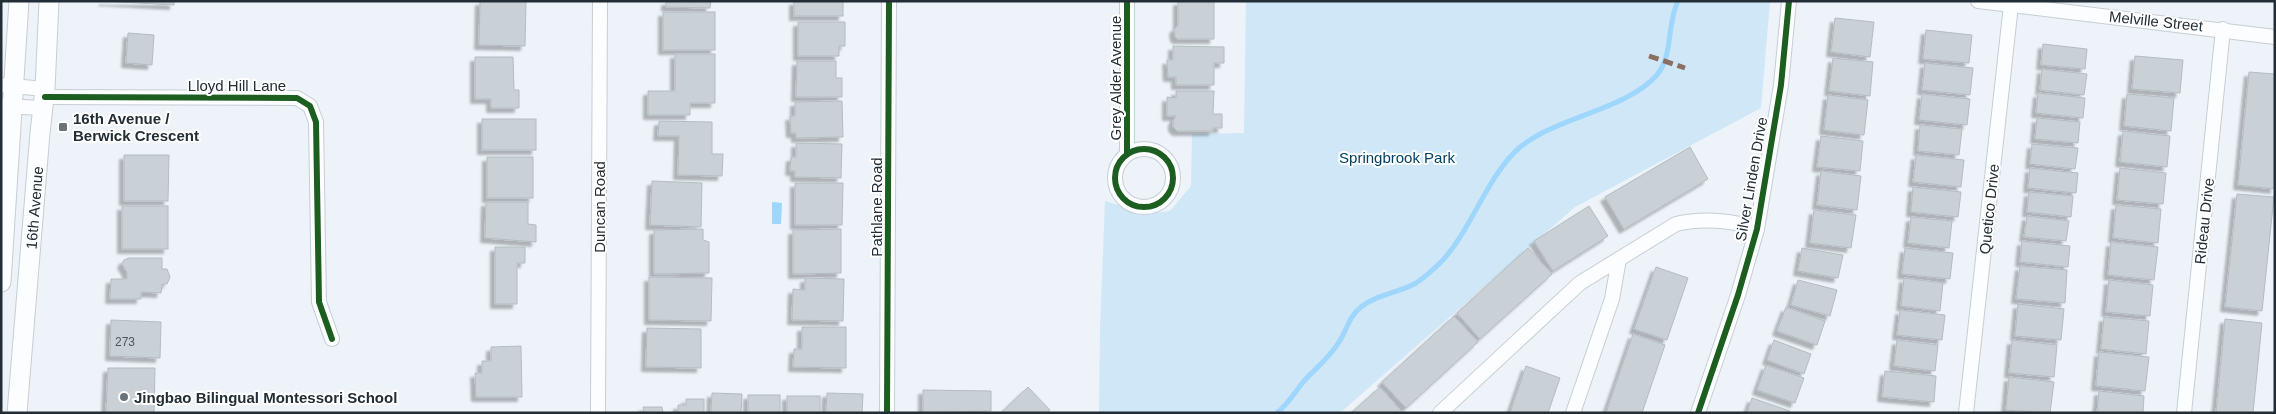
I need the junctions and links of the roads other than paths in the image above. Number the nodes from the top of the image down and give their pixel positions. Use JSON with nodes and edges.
{"nodes":[{"id":1,"x":19,"y":1,"type":"edge"},
{"id":2,"x":49,"y":1,"type":"edge"},
{"id":3,"x":600,"y":1,"type":"edge"},
{"id":4,"x":890,"y":1,"type":"edge"},
{"id":5,"x":1127,"y":1,"type":"edge"},
{"id":6,"x":1789,"y":1,"type":"edge"},
{"id":7,"x":1978,"y":1,"type":"edge"},
{"id":8,"x":2011,"y":5,"type":"junction"},
{"id":9,"x":2223,"y":29,"type":"junction"},
{"id":10,"x":2275,"y":37,"type":"edge"},
{"id":11,"x":8,"y":86,"type":"edge"},
{"id":12,"x":45,"y":98,"type":"junction"},
{"id":13,"x":8,"y":106,"type":"edge"},
{"id":14,"x":1128,"y":154,"type":"junction"},
{"id":15,"x":1757,"y":229,"type":"junction"},
{"id":16,"x":1620,"y":259,"type":"junction"},
{"id":17,"x":1,"y":282,"type":"edge"},
{"id":18,"x":332,"y":339,"type":"dead end"},
{"id":19,"x":17,"y":413,"type":"edge"},
{"id":20,"x":598,"y":413,"type":"edge"},
{"id":21,"x":887,"y":413,"type":"edge"},
{"id":22,"x":1440,"y":413,"type":"edge"},
{"id":23,"x":1573,"y":413,"type":"edge"},
{"id":24,"x":1698,"y":413,"type":"edge"},
{"id":25,"x":1966,"y":413,"type":"edge"},
{"id":26,"x":2184,"y":413,"type":"edge"}],
"edges":[{"from":1,"to":11,"type":"main road","name":"16th Avenue"},
{"from":2,"to":12,"type":"main road","name":"16th Avenue"},
{"from":3,"to":20,"type":"street","name":"Duncan Road"},
{"from":4,"to":21,"type":"street","name":"Pathlane Road"},
{"from":5,"to":14,"type":"street","name":"Grey Alder Avenue"},
{"from":6,"to":15,"type":"street","name":"Silver Linden Drive"},
{"from":7,"to":8,"type":"street","name":"Melville Street"},
{"from":8,"to":9,"type":"street","name":"Melville Street"},
{"from":8,"to":25,"type":"street","name":"Quetico Drive"},
{"from":9,"to":10,"type":"street","name":"Melville Street"},
{"from":9,"to":26,"type":"street","name":"Rideau Drive"},
{"from":11,"to":12,"type":"street"},
{"from":11,"to":13,"type":"main road","name":"16th Avenue"},
{"from":12,"to":13,"type":"street"},
{"from":12,"to":18,"type":"street","name":"Lloyd Hill Lane"},
{"from":12,"to":19,"type":"main road","name":"16th Avenue"},
{"from":13,"to":17,"type":"main road","name":"16th Avenue"},
{"from":14,"to":14,"type":"street","name":"Grey Alder Avenue"},
{"from":15,"to":16,"type":"street"},
{"from":15,"to":24,"type":"street","name":"Silver Linden Drive"},
{"from":16,"to":22,"type":"street"},
{"from":16,"to":23,"type":"street"}]}
